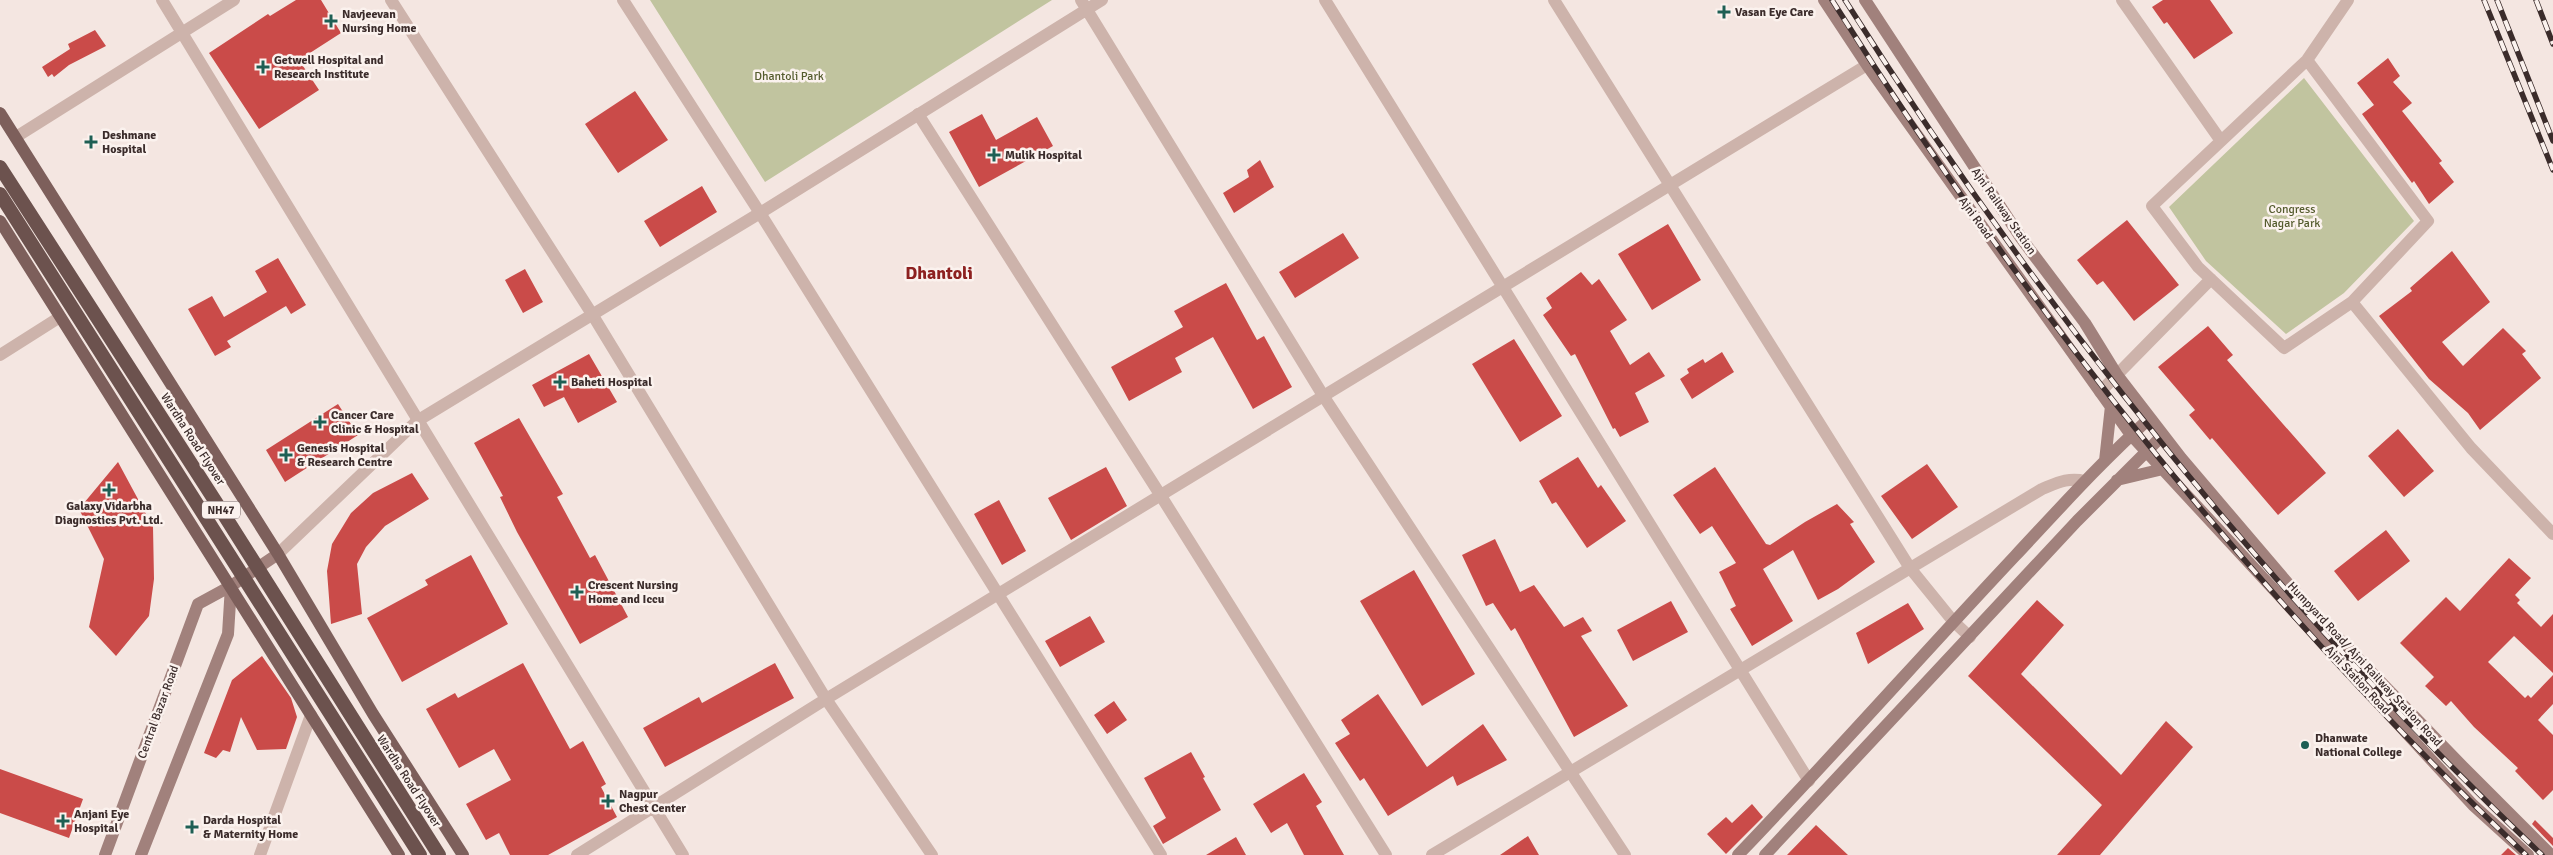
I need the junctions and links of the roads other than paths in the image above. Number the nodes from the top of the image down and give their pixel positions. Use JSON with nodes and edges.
{"nodes":[{"id":1,"x":162,"y":0,"type":"edge"},
{"id":2,"x":234,"y":0,"type":"edge"},
{"id":3,"x":391,"y":0,"type":"edge"},
{"id":4,"x":623,"y":0,"type":"edge"},
{"id":5,"x":1102,"y":0,"type":"edge"},
{"id":6,"x":1325,"y":0,"type":"edge"},
{"id":7,"x":1554,"y":0,"type":"edge"},
{"id":8,"x":1824,"y":0,"type":"edge"},
{"id":9,"x":1864,"y":0,"type":"edge"},
{"id":10,"x":2122,"y":0,"type":"edge"},
{"id":11,"x":2348,"y":0,"type":"edge"},
{"id":12,"x":1084,"y":4,"type":"edge"},
{"id":13,"x":182,"y":33,"type":"junction"},
{"id":14,"x":2307,"y":60,"type":"junction"},
{"id":15,"x":1867,"y":65,"type":"junction"},
{"id":16,"x":0,"y":112,"type":"edge"},
{"id":17,"x":918,"y":114,"type":"junction"},
{"id":18,"x":16,"y":137,"type":"junction"},
{"id":19,"x":2221,"y":141,"type":"junction"},
{"id":20,"x":0,"y":167,"type":"edge"},
{"id":21,"x":1670,"y":186,"type":"junction"},
{"id":22,"x":0,"y":194,"type":"edge"},
{"id":23,"x":760,"y":213,"type":"junction"},
{"id":24,"x":0,"y":221,"type":"edge"},
{"id":25,"x":2211,"y":279,"type":"junction"},
{"id":26,"x":1503,"y":287,"type":"junction"},
{"id":27,"x":2352,"y":302,"type":"junction"},
{"id":28,"x":592,"y":314,"type":"junction"},
{"id":29,"x":60,"y":317,"type":"junction"},
{"id":30,"x":0,"y":355,"type":"edge"},
{"id":31,"x":2118,"y":375,"type":"junction"},
{"id":32,"x":2100,"y":392,"type":"junction"},
{"id":33,"x":1324,"y":397,"type":"junction"},
{"id":34,"x":2110,"y":406,"type":"junction"},
{"id":35,"x":2150,"y":418,"type":"junction"},
{"id":36,"x":417,"y":421,"type":"junction"},
{"id":37,"x":2131,"y":435,"type":"junction"},
{"id":38,"x":2162,"y":435,"type":"junction"},
{"id":39,"x":2146,"y":450,"type":"junction"},
{"id":40,"x":2105,"y":461,"type":"junction"},
{"id":41,"x":2163,"y":470,"type":"junction"},
{"id":42,"x":2117,"y":480,"type":"junction"},
{"id":43,"x":2085,"y":481,"type":"junction"},
{"id":44,"x":1161,"y":496,"type":"junction"},
{"id":45,"x":2553,"y":534,"type":"edge"},
{"id":46,"x":278,"y":554,"type":"junction"},
{"id":47,"x":1910,"y":568,"type":"junction"},
{"id":48,"x":231,"y":586,"type":"junction"},
{"id":49,"x":998,"y":595,"type":"junction"},
{"id":50,"x":1953,"y":621,"type":"junction"},
{"id":51,"x":1970,"y":637,"type":"junction"},
{"id":52,"x":1740,"y":670,"type":"junction"},
{"id":53,"x":826,"y":700,"type":"junction"},
{"id":54,"x":311,"y":715,"type":"junction"},
{"id":55,"x":2426,"y":728,"type":"junction"},
{"id":56,"x":2414,"y":740,"type":"junction"},
{"id":57,"x":1570,"y":770,"type":"junction"},
{"id":58,"x":1809,"y":781,"type":"junction"},
{"id":59,"x":653,"y":807,"type":"junction"},
{"id":60,"x":260,"y":854,"type":"edge"},
{"id":61,"x":105,"y":855,"type":"edge"},
{"id":62,"x":141,"y":855,"type":"edge"},
{"id":63,"x":399,"y":855,"type":"edge"},
{"id":64,"x":420,"y":855,"type":"edge"},
{"id":65,"x":439,"y":855,"type":"edge"},
{"id":66,"x":463,"y":855,"type":"edge"},
{"id":67,"x":577,"y":855,"type":"edge"},
{"id":68,"x":683,"y":855,"type":"edge"},
{"id":69,"x":932,"y":855,"type":"edge"},
{"id":70,"x":1161,"y":855,"type":"edge"},
{"id":71,"x":1386,"y":855,"type":"edge"},
{"id":72,"x":1432,"y":855,"type":"edge"},
{"id":73,"x":1625,"y":855,"type":"edge"},
{"id":74,"x":1738,"y":855,"type":"edge"},
{"id":75,"x":1766,"y":855,"type":"edge"},
{"id":76,"x":2528,"y":855,"type":"edge"},
{"id":77,"x":2551,"y":855,"type":"edge"}],
"edges":[{"from":1,"to":13,"type":"street"},
{"from":2,"to":13,"type":"street"},
{"from":3,"to":28,"type":"street"},
{"from":4,"to":23,"type":"street"},
{"from":5,"to":12,"type":"street"},
{"from":6,"to":26,"type":"street"},
{"from":7,"to":21,"type":"street"},
{"from":8,"to":15,"type":"main road","name":"Ajni Road"},
{"from":9,"to":31,"type":"main road","name":"Ajni Railway Station"},
{"from":10,"to":19,"type":"street"},
{"from":11,"to":14,"type":"street"},
{"from":12,"to":17,"type":"street"},
{"from":12,"to":33,"type":"street"},
{"from":13,"to":18,"type":"street"},
{"from":13,"to":36,"type":"street"},
{"from":14,"to":19,"type":"street"},
{"from":14,"to":27,"type":"street"},
{"from":15,"to":21,"type":"street"},
{"from":15,"to":32,"type":"main road","name":"Ajni Road"},
{"from":16,"to":18,"type":"main road"},
{"from":17,"to":23,"type":"street"},
{"from":17,"to":44,"type":"street"},
{"from":18,"to":46,"type":"main road"},
{"from":19,"to":25,"type":"street"},
{"from":20,"to":65,"type":"highway","name":"Wardha Road Flyover","number":"NH47","bridge":true},
{"from":21,"to":26,"type":"street"},
{"from":21,"to":47,"type":"street"},
{"from":22,"to":64,"type":"highway","number":"NH47","bridge":true},
{"from":23,"to":28,"type":"street"},
{"from":23,"to":49,"type":"street"},
{"from":24,"to":29,"type":"main road"},
{"from":25,"to":27,"type":"street"},
{"from":25,"to":31,"type":"street"},
{"from":26,"to":33,"type":"street"},
{"from":26,"to":52,"type":"street"},
{"from":27,"to":45,"type":"street"},
{"from":28,"to":36,"type":"street"},
{"from":28,"to":53,"type":"street"},
{"from":29,"to":30,"type":"street"},
{"from":29,"to":48,"type":"main road"},
{"from":31,"to":32,"type":"street"},
{"from":31,"to":35,"type":"main road","name":"Ajni Railway Station"},
{"from":32,"to":34,"type":"main road","name":"Ajni Road"},
{"from":33,"to":44,"type":"street"},
{"from":33,"to":57,"type":"street"},
{"from":34,"to":37,"type":"main road","name":"Ajni Road"},
{"from":34,"to":40,"type":"main road"},
{"from":35,"to":37,"type":"main road"},
{"from":35,"to":38,"type":"main road","name":"Humpyard Road/ Ajni Railway Station Road"},
{"from":36,"to":46,"type":"street"},
{"from":36,"to":59,"type":"street"},
{"from":37,"to":39,"type":"main road","name":"Ajni Station Road"},
{"from":37,"to":40,"type":"main road"},
{"from":38,"to":39,"type":"main road"},
{"from":38,"to":55,"type":"main road","name":"Humpyard Road/ Ajni Railway Station Road"},
{"from":39,"to":41,"type":"main road","name":"Ajni Station Road"},
{"from":39,"to":42,"type":"main road"},
{"from":40,"to":43,"type":"main road"},
{"from":41,"to":42,"type":"main road"},
{"from":41,"to":56,"type":"main road","name":"Ajni Station Road"},
{"from":42,"to":51,"type":"main road"},
{"from":43,"to":47,"type":"street"},
{"from":43,"to":50,"type":"main road"},
{"from":44,"to":49,"type":"street"},
{"from":44,"to":71,"type":"street"},
{"from":46,"to":48,"type":"main road","name":"Central Bazar Road"},
{"from":46,"to":66,"type":"main road"},
{"from":47,"to":50,"type":"street"},
{"from":47,"to":52,"type":"street"},
{"from":48,"to":54,"type":"main road"},
{"from":48,"to":61,"type":"main road","name":"Central Bazar Road"},
{"from":48,"to":62,"type":"main road"},
{"from":49,"to":53,"type":"street"},
{"from":49,"to":70,"type":"street"},
{"from":50,"to":51,"type":"street"},
{"from":50,"to":58,"type":"main road"},
{"from":51,"to":75,"type":"main road"},
{"from":52,"to":57,"type":"street"},
{"from":52,"to":58,"type":"street"},
{"from":53,"to":59,"type":"street"},
{"from":53,"to":69,"type":"street"},
{"from":54,"to":60,"type":"street"},
{"from":54,"to":63,"type":"main road"},
{"from":55,"to":56,"type":"main road"},
{"from":55,"to":77,"type":"main road","name":"Humpyard Road/ Ajni Railway Station Road"},
{"from":56,"to":76,"type":"main road","name":"Ajni Station Road"},
{"from":57,"to":72,"type":"street"},
{"from":57,"to":73,"type":"street"},
{"from":58,"to":74,"type":"main road"},
{"from":59,"to":67,"type":"street"},
{"from":59,"to":68,"type":"street"}]}
